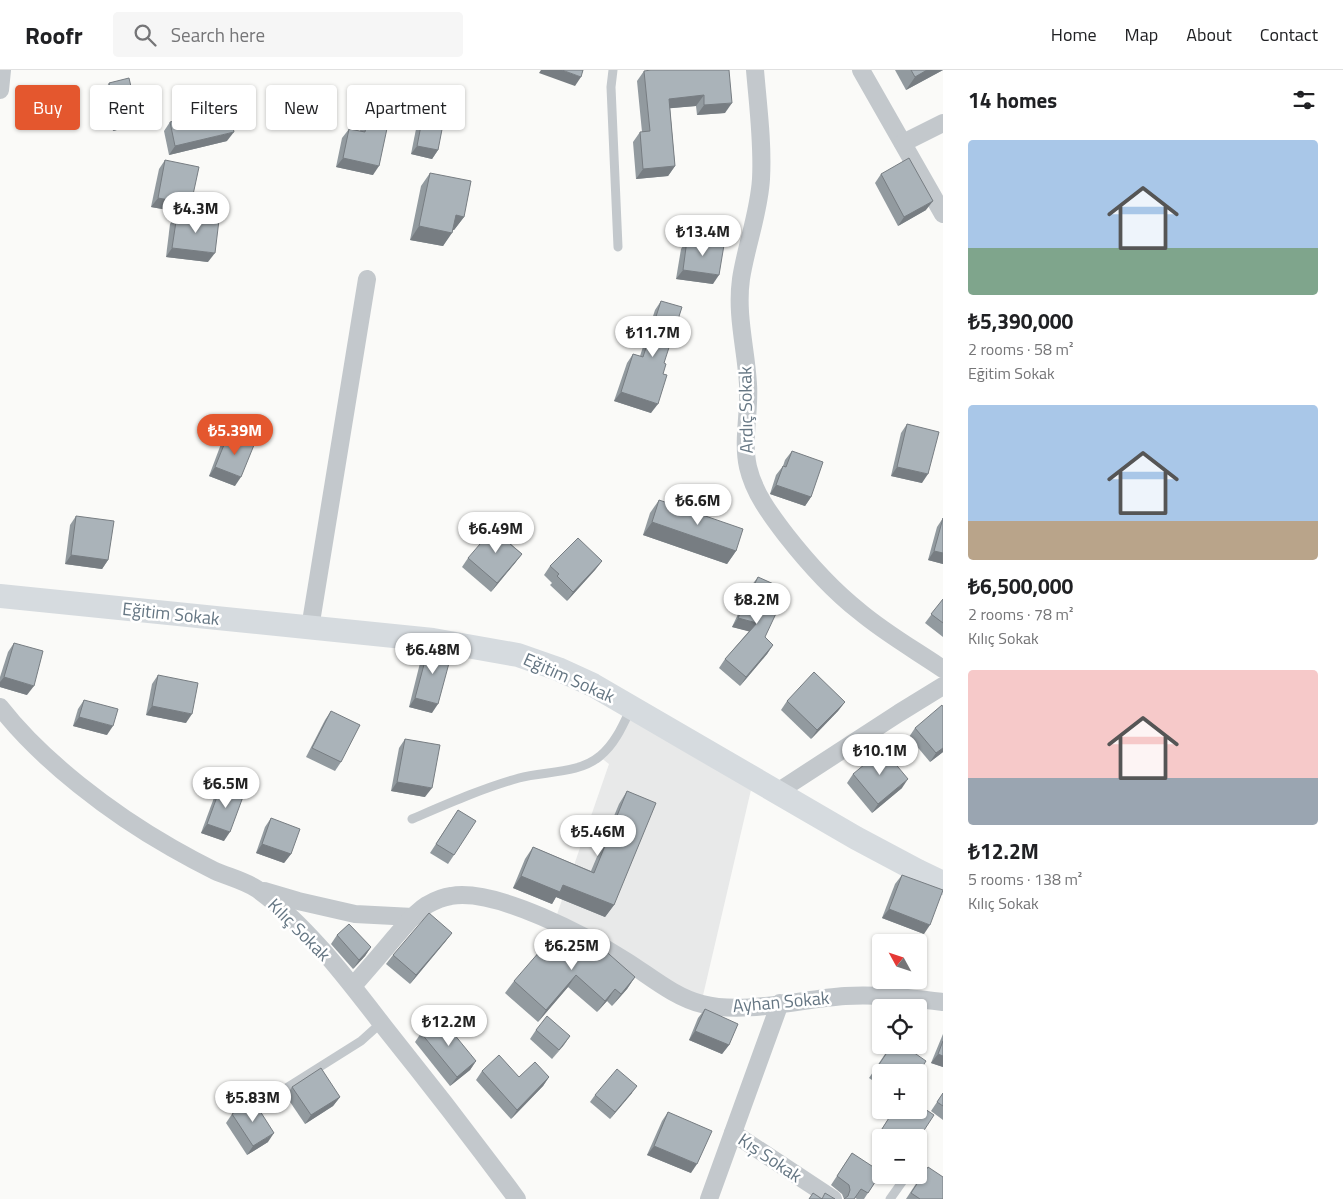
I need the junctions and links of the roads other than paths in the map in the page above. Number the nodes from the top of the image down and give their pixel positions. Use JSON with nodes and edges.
{"nodes":[{"id":1,"x":2,"y":70,"type":"edge"},
{"id":2,"x":613,"y":70,"type":"edge"},
{"id":3,"x":754,"y":70,"type":"edge"},
{"id":4,"x":861,"y":70,"type":"edge"},
{"id":5,"x":0,"y":90,"type":"edge"},
{"id":6,"x":943,"y":123,"type":"edge"},
{"id":7,"x":903,"y":143,"type":"junction"},
{"id":8,"x":943,"y":214,"type":"edge"},
{"id":9,"x":618,"y":247,"type":"dead end"},
{"id":10,"x":367,"y":279,"type":"dead end"},
{"id":11,"x":0,"y":596,"type":"edge"},
{"id":12,"x":310,"y":628,"type":"junction"},
{"id":13,"x":943,"y":669,"type":"edge"},
{"id":14,"x":943,"y":686,"type":"edge"},
{"id":15,"x":0,"y":707,"type":"edge"},
{"id":16,"x":631,"y":707,"type":"junction"},
{"id":17,"x":779,"y":792,"type":"junction"},
{"id":18,"x":412,"y":819,"type":"dead end"},
{"id":19,"x":943,"y":883,"type":"edge"},
{"id":20,"x":255,"y":888,"type":"junction"},
{"id":21,"x":413,"y":917,"type":"junction"},
{"id":22,"x":353,"y":986,"type":"junction"},
{"id":23,"x":943,"y":1002,"type":"edge"},
{"id":24,"x":780,"y":1003,"type":"junction"},
{"id":25,"x":381,"y":1023,"type":"junction"},
{"id":26,"x":272,"y":1097,"type":"dead end"},
{"id":27,"x":733,"y":1133,"type":"junction"},
{"id":28,"x":901,"y":1184,"type":"edge"},
{"id":29,"x":516,"y":1199,"type":"edge"},
{"id":30,"x":709,"y":1199,"type":"edge"},
{"id":31,"x":833,"y":1199,"type":"edge"},
{"id":32,"x":890,"y":1199,"type":"edge"}],
"edges":[{"from":1,"to":5,"type":"street"},
{"from":2,"to":9,"type":"lane"},
{"from":3,"to":13,"type":"street","name":"Ardıç Sokak"},
{"from":4,"to":7,"type":"street"},
{"from":6,"to":7,"type":"street"},
{"from":7,"to":8,"type":"street"},
{"from":10,"to":12,"type":"street"},
{"from":11,"to":12,"type":"street","name":"Eğitim Sokak"},
{"from":12,"to":16,"type":"street","name":"Eğitim Sokak"},
{"from":14,"to":17,"type":"street"},
{"from":15,"to":20,"type":"street","name":"Kılıç Sokak"},
{"from":16,"to":17,"type":"street","name":"Eğitim Sokak"},
{"from":16,"to":18,"type":"lane"},
{"from":17,"to":19,"type":"street","name":"Eğitim Sokak"},
{"from":20,"to":21,"type":"street"},
{"from":20,"to":22,"type":"street","name":"Kılıç Sokak"},
{"from":21,"to":22,"type":"street","name":"Ayhan Sokak"},
{"from":21,"to":24,"type":"street","name":"Ayhan Sokak"},
{"from":22,"to":25,"type":"street","name":"Kılıç Sokak"},
{"from":23,"to":24,"type":"street","name":"Ayhan Sokak"},
{"from":24,"to":27,"type":"street"},
{"from":25,"to":26,"type":"lane"},
{"from":25,"to":29,"type":"street","name":"Kılıç Sokak"},
{"from":27,"to":30,"type":"street"},
{"from":27,"to":31,"type":"street","name":"Kış Sokak"},
{"from":28,"to":32,"type":"lane"}]}
